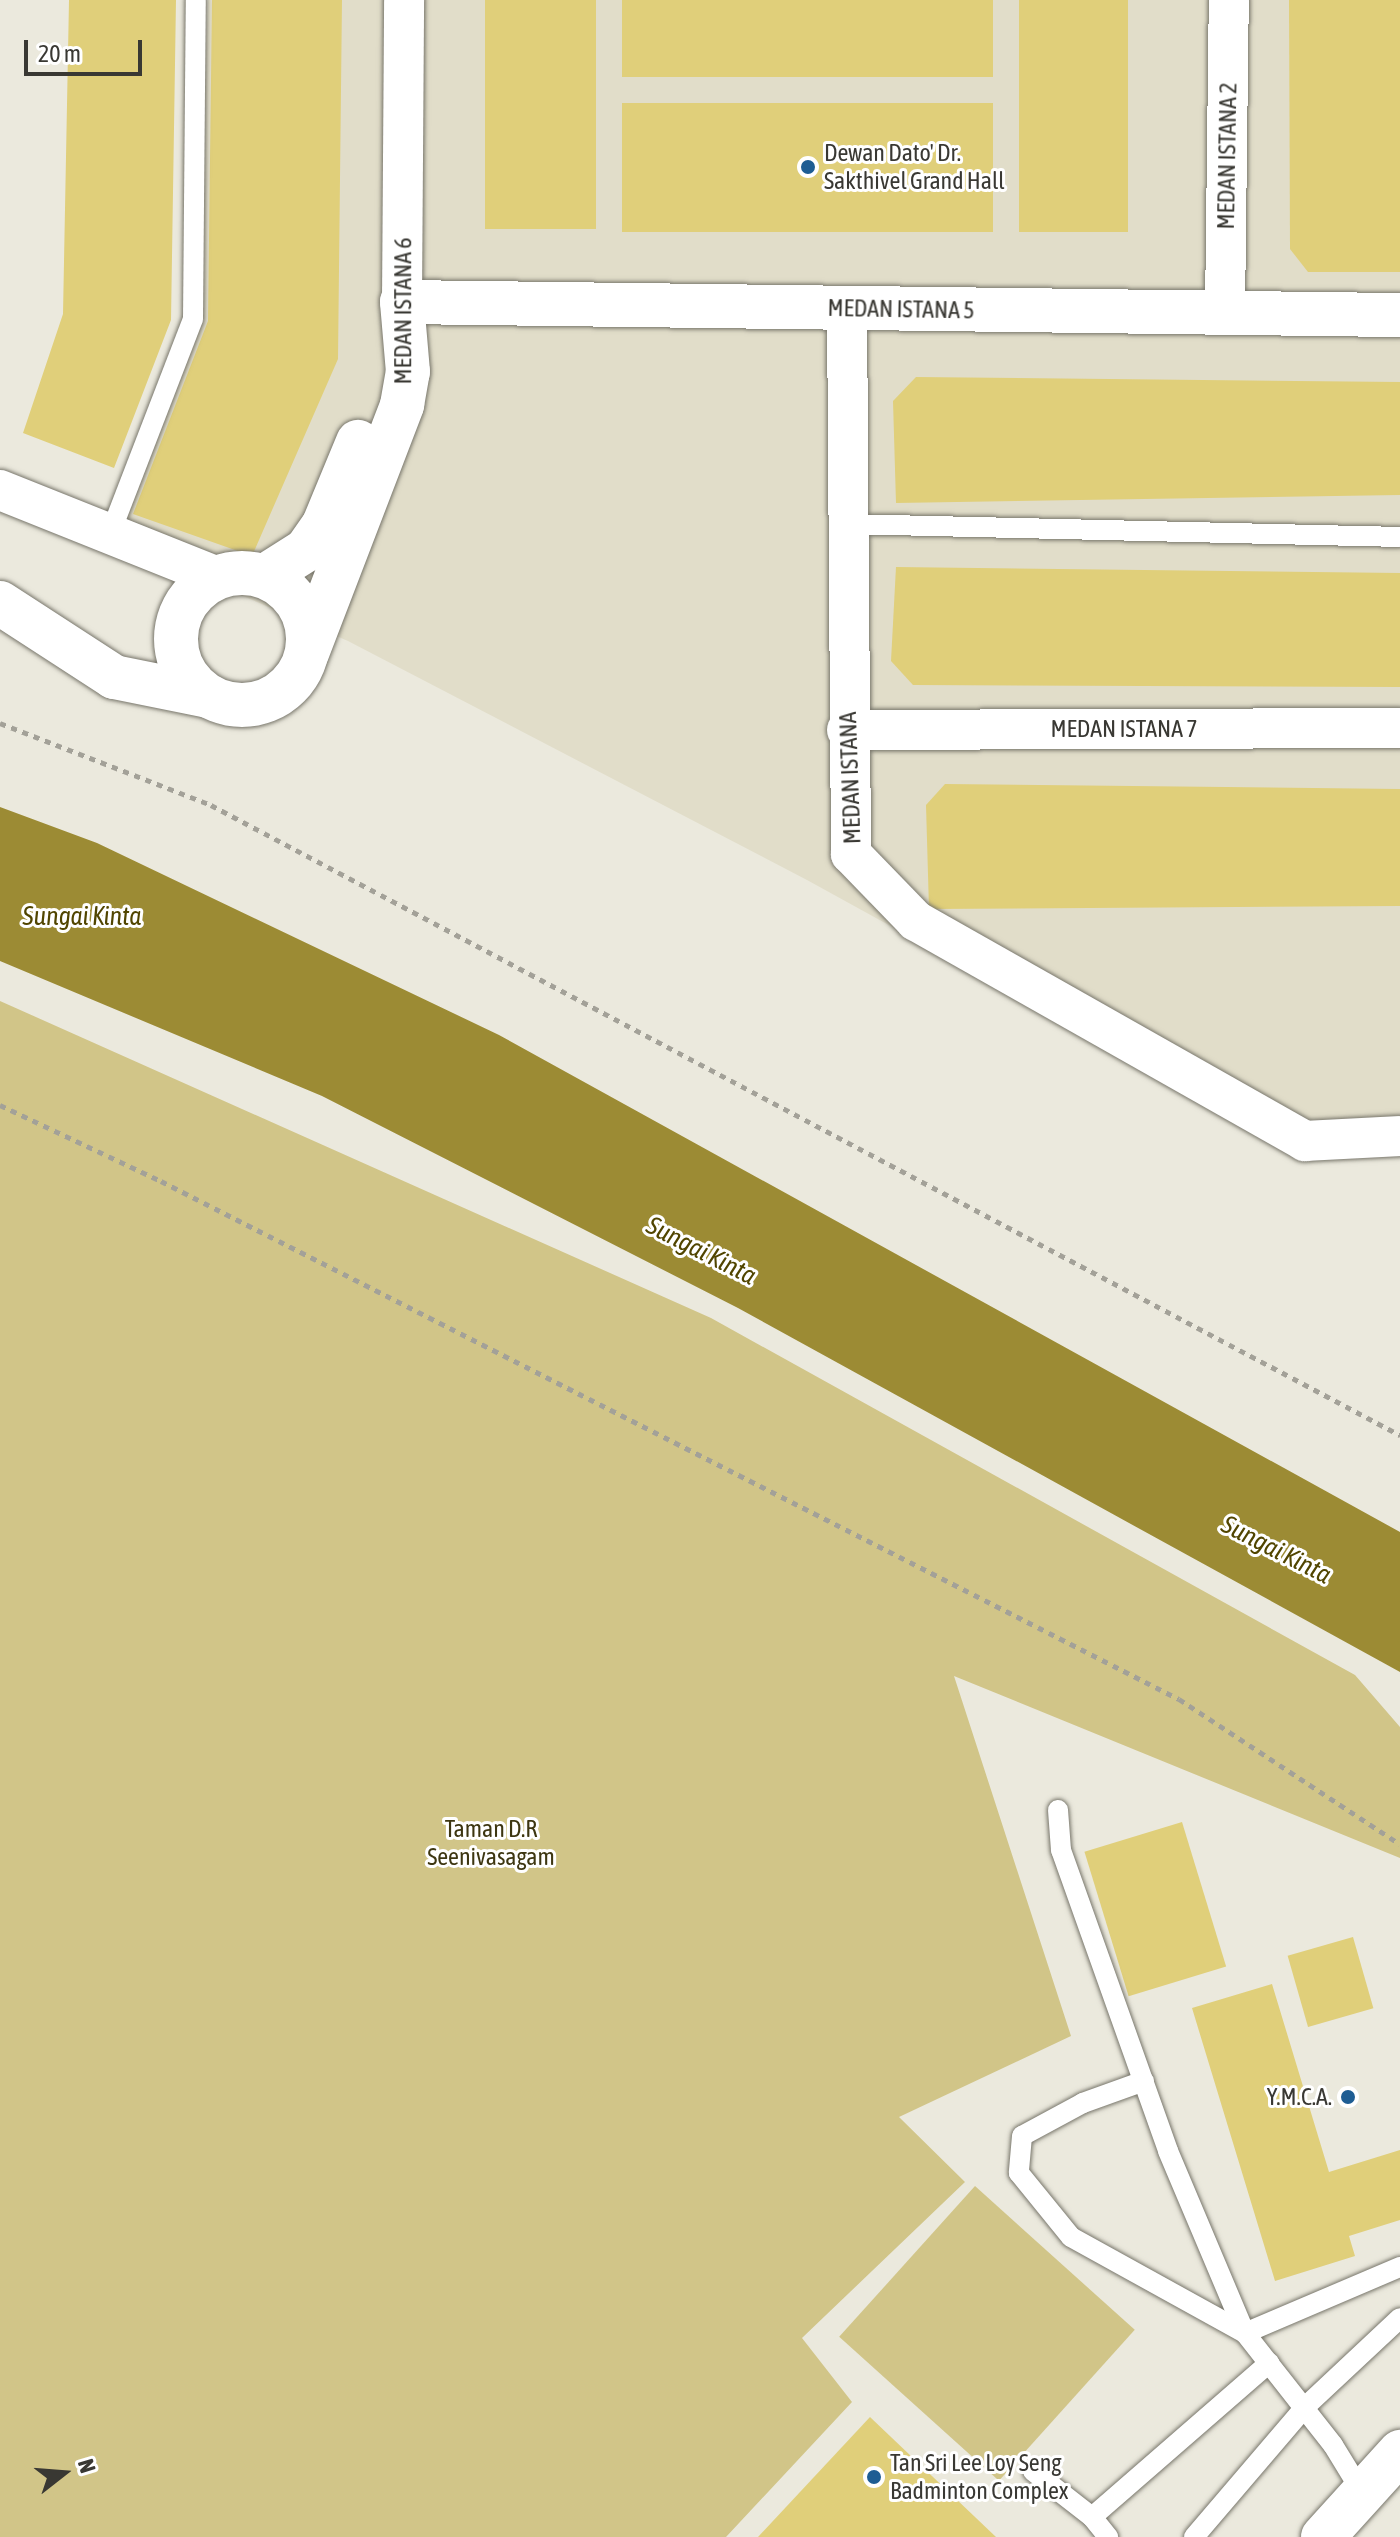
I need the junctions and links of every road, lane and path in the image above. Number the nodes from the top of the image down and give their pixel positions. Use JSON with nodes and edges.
{"nodes":[{"id":1,"x":196,"y":0,"type":"edge"},
{"id":2,"x":404,"y":0,"type":"edge"},
{"id":3,"x":1229,"y":0,"type":"edge"},
{"id":4,"x":402,"y":302,"type":"junction"},
{"id":5,"x":847,"y":308,"type":"junction"},
{"id":6,"x":1225,"y":312,"type":"junction"},
{"id":7,"x":1400,"y":315,"type":"edge"},
{"id":8,"x":0,"y":490,"type":"edge"},
{"id":9,"x":846,"y":524,"type":"junction"},
{"id":10,"x":110,"y":534,"type":"junction"},
{"id":11,"x":1400,"y":537,"type":"edge"},
{"id":12,"x":265,"y":576,"type":"junction"},
{"id":13,"x":217,"y":577,"type":"junction"},
{"id":14,"x":0,"y":603,"type":"edge"},
{"id":15,"x":176,"y":641,"type":"junction"},
{"id":16,"x":307,"y":653,"type":"junction"},
{"id":17,"x":208,"y":696,"type":"junction"},
{"id":18,"x":0,"y":723,"type":"edge"},
{"id":19,"x":1400,"y":728,"type":"edge"},
{"id":20,"x":847,"y":730,"type":"junction"},
{"id":21,"x":0,"y":1105,"type":"edge"},
{"id":22,"x":1400,"y":1136,"type":"edge"},
{"id":23,"x":1400,"y":1435,"type":"edge"},
{"id":24,"x":1058,"y":1810,"type":"dead end"},
{"id":25,"x":1400,"y":1844,"type":"edge"},
{"id":26,"x":1144,"y":2081,"type":"junction"},
{"id":27,"x":1400,"y":2267,"type":"edge"},
{"id":28,"x":1400,"y":2318,"type":"edge"},
{"id":29,"x":1245,"y":2333,"type":"junction"},
{"id":30,"x":1269,"y":2363,"type":"junction"},
{"id":31,"x":1305,"y":2407,"type":"junction"},
{"id":32,"x":1400,"y":2452,"type":"edge"},
{"id":33,"x":1033,"y":2471,"type":"dead end"},
{"id":34,"x":1363,"y":2494,"type":"junction"},
{"id":35,"x":1092,"y":2517,"type":"junction"},
{"id":36,"x":1108,"y":2537,"type":"edge"},
{"id":37,"x":1194,"y":2537,"type":"edge"},
{"id":38,"x":1323,"y":2537,"type":"edge"}],
"edges":[{"from":1,"to":10,"type":"lane"},
{"from":2,"to":4,"type":"street","name":"MEDAN ISTANA 6"},
{"from":3,"to":6,"type":"street","name":"MEDAN ISTANA 2"},
{"from":4,"to":5,"type":"street","name":"MEDAN ISTANA 5"},
{"from":4,"to":12,"type":"street"},
{"from":4,"to":16,"type":"street","name":"MEDAN ISTANA 6"},
{"from":5,"to":6,"type":"street","name":"MEDAN ISTANA 5"},
{"from":5,"to":9,"type":"street","name":"MEDAN ISTANA"},
{"from":6,"to":7,"type":"street","name":"MEDAN ISTANA 5"},
{"from":8,"to":10,"type":"street"},
{"from":9,"to":11,"type":"lane"},
{"from":9,"to":20,"type":"street","name":"MEDAN ISTANA"},
{"from":10,"to":13,"type":"street"},
{"from":12,"to":13,"type":"street"},
{"from":12,"to":16,"type":"street"},
{"from":13,"to":15,"type":"street"},
{"from":14,"to":15,"type":"street"},
{"from":14,"to":17,"type":"street"},
{"from":15,"to":17,"type":"street"},
{"from":16,"to":17,"type":"street"},
{"from":18,"to":23,"type":"path"},
{"from":19,"to":20,"type":"street","name":"MEDAN ISTANA 7"},
{"from":20,"to":22,"type":"street","name":"MEDAN ISTANA"},
{"from":21,"to":25,"type":"path"},
{"from":24,"to":26,"type":"lane"},
{"from":26,"to":29,"type":"lane"},
{"from":26,"to":29,"type":"lane"},
{"from":27,"to":29,"type":"lane"},
{"from":28,"to":31,"type":"lane"},
{"from":29,"to":30,"type":"lane"},
{"from":30,"to":31,"type":"lane"},
{"from":30,"to":35,"type":"lane"},
{"from":31,"to":34,"type":"lane"},
{"from":31,"to":37,"type":"lane"},
{"from":32,"to":34,"type":"street"},
{"from":33,"to":35,"type":"lane"},
{"from":34,"to":38,"type":"street"},
{"from":35,"to":36,"type":"lane"}]}
